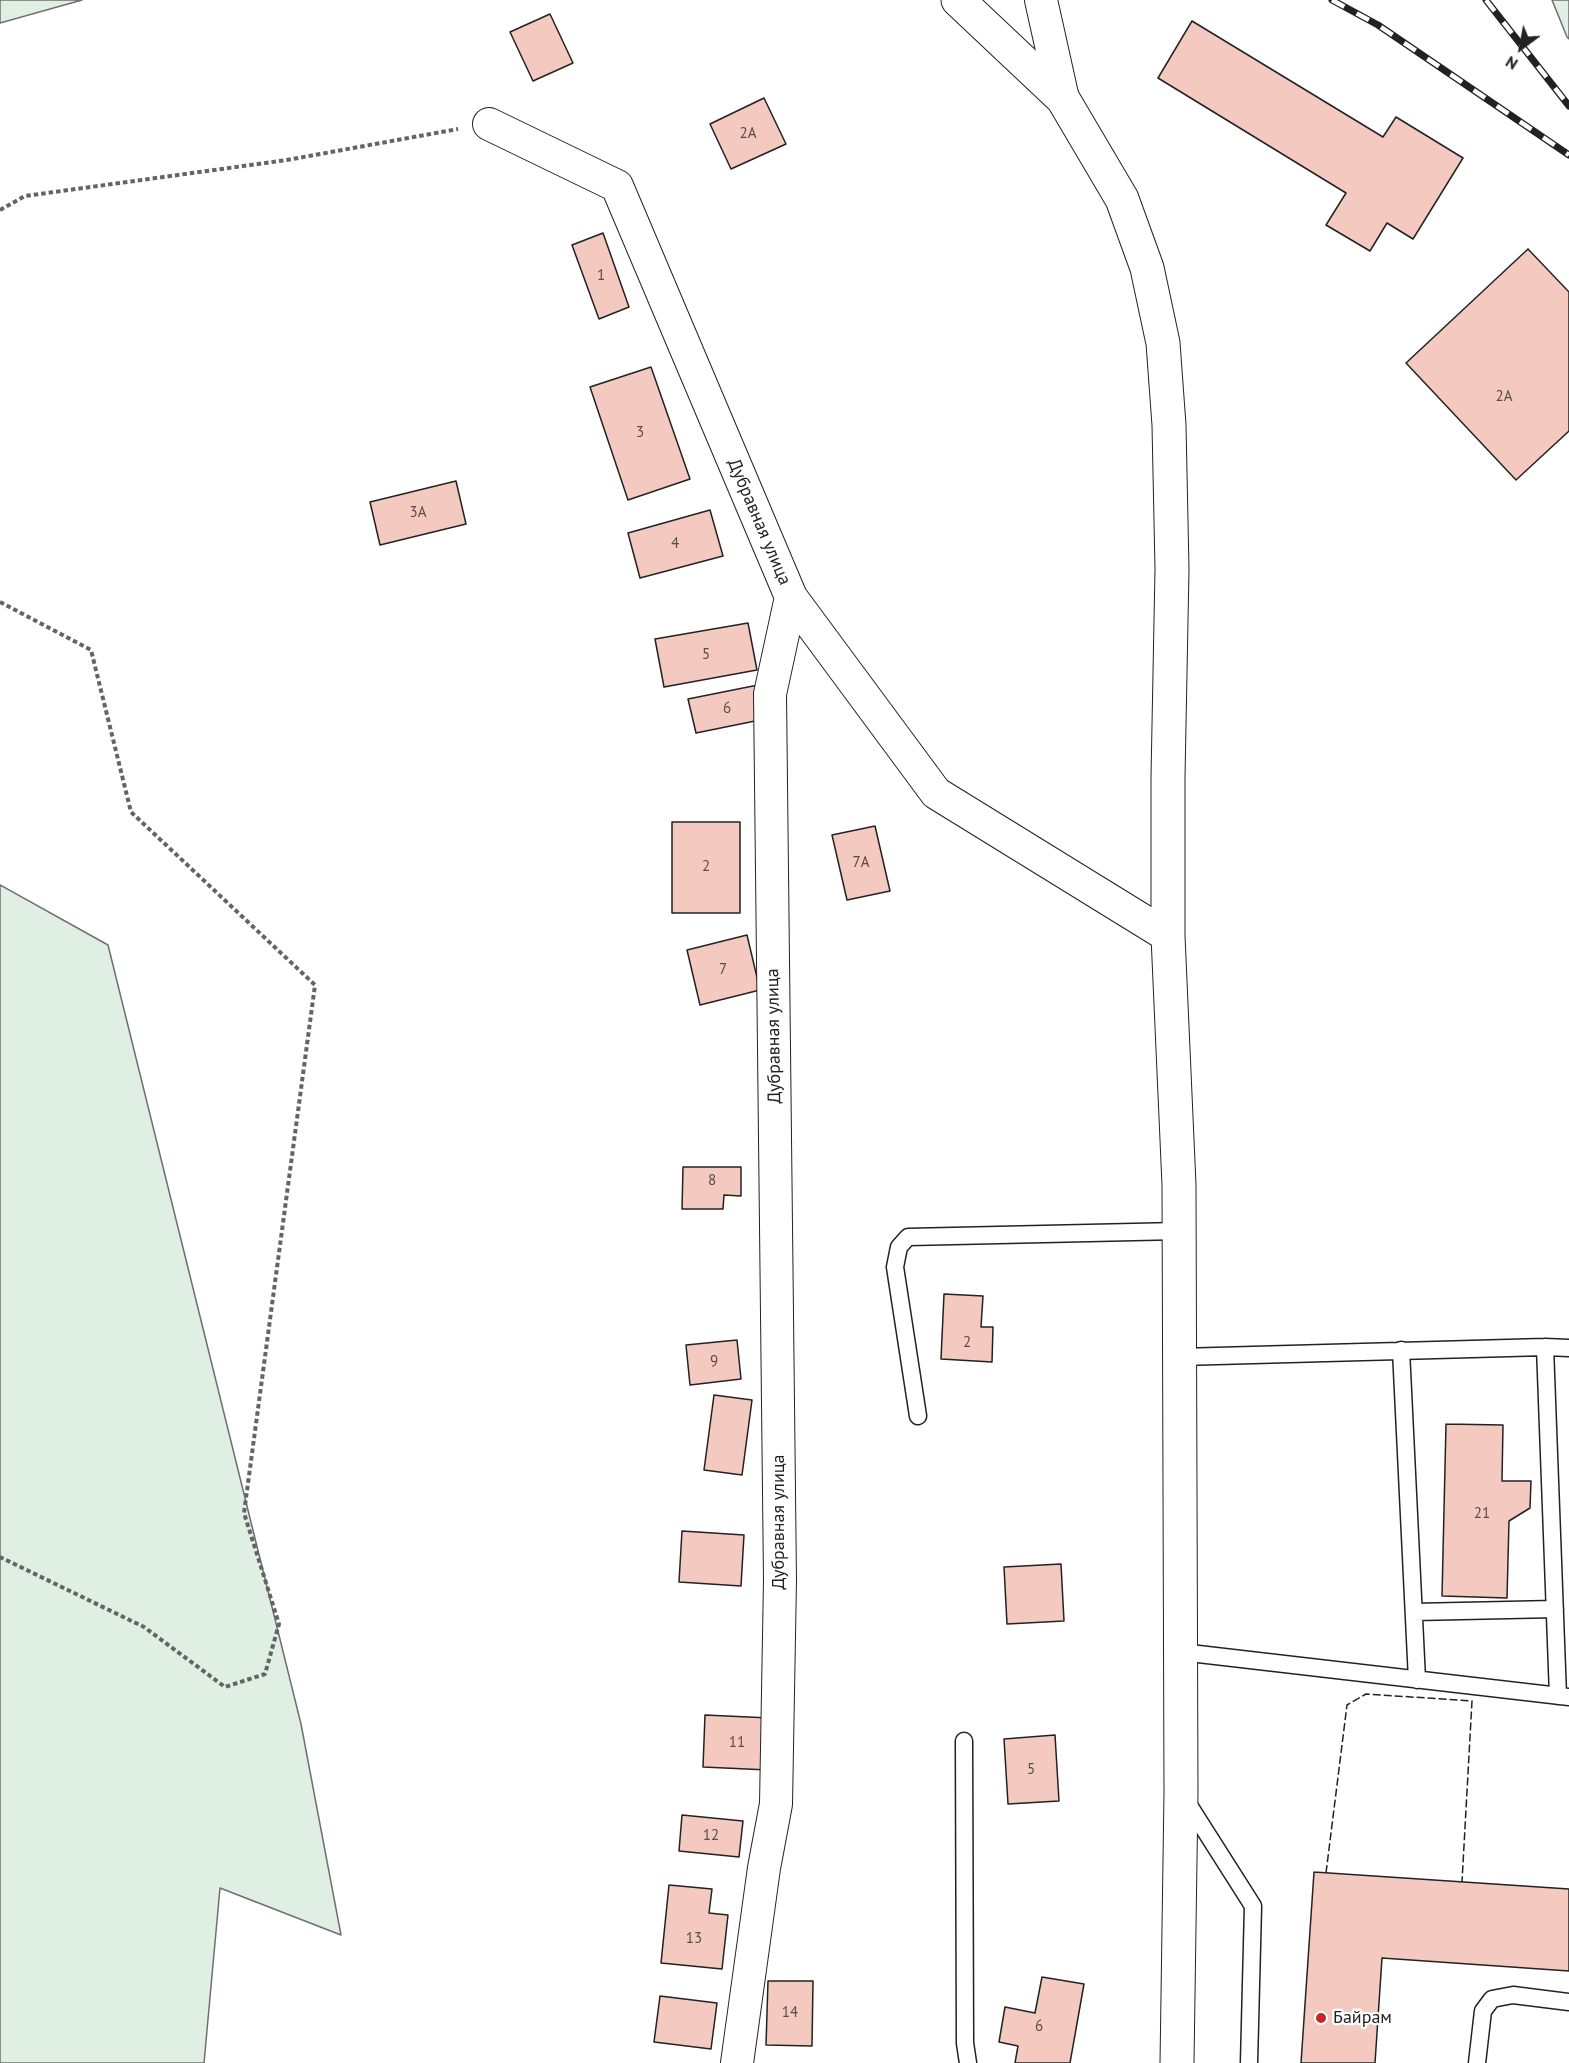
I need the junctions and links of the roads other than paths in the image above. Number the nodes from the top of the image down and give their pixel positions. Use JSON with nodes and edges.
{"nodes":[{"id":1,"x":958,"y":0,"type":"edge"},
{"id":2,"x":1041,"y":0,"type":"edge"},
{"id":3,"x":1063,"y":99,"type":"junction"},
{"id":4,"x":489,"y":124,"type":"road end"},
{"id":5,"x":790,"y":597,"type":"junction"},
{"id":6,"x":1168,"y":936,"type":"junction"},
{"id":7,"x":1179,"y":1231,"type":"junction"},
{"id":8,"x":1545,"y":1347,"type":"junction"},
{"id":9,"x":1569,"y":1348,"type":"edge"},
{"id":10,"x":1401,"y":1350,"type":"junction"},
{"id":11,"x":1180,"y":1357,"type":"junction"},
{"id":12,"x":918,"y":1416,"type":"dead end"},
{"id":13,"x":1555,"y":1610,"type":"junction"},
{"id":14,"x":1414,"y":1612,"type":"junction"},
{"id":15,"x":1181,"y":1652,"type":"junction"},
{"id":16,"x":1417,"y":1680,"type":"junction"},
{"id":17,"x":1564,"y":1696,"type":"edge"},
{"id":18,"x":963,"y":1741,"type":"dead end"},
{"id":19,"x":1181,"y":1792,"type":"junction"},
{"id":20,"x":1569,"y":2002,"type":"edge"},
{"id":21,"x":737,"y":2063,"type":"edge"},
{"id":22,"x":968,"y":2063,"type":"edge"},
{"id":23,"x":1177,"y":2063,"type":"edge"},
{"id":24,"x":1249,"y":2063,"type":"edge"},
{"id":25,"x":1477,"y":2063,"type":"edge"}],
"edges":[{"from":1,"to":3,"type":"main road"},
{"from":2,"to":3,"type":"street"},
{"from":3,"to":6,"type":"main road"},
{"from":4,"to":5,"type":"street","name":"Дубравная улица"},
{"from":5,"to":6,"type":"street"},
{"from":5,"to":21,"type":"street","name":"Дубравная улица"},
{"from":6,"to":7,"type":"main road"},
{"from":7,"to":11,"type":"main road"},
{"from":7,"to":12,"type":"lane"},
{"from":8,"to":9,"type":"lane"},
{"from":8,"to":10,"type":"lane"},
{"from":8,"to":13,"type":"lane"},
{"from":10,"to":11,"type":"lane"},
{"from":10,"to":14,"type":"lane"},
{"from":11,"to":15,"type":"main road"},
{"from":13,"to":14,"type":"lane"},
{"from":13,"to":17,"type":"lane"},
{"from":14,"to":16,"type":"lane"},
{"from":15,"to":16,"type":"lane"},
{"from":15,"to":19,"type":"main road"},
{"from":16,"to":17,"type":"lane"},
{"from":18,"to":22,"type":"lane"},
{"from":19,"to":23,"type":"main road"},
{"from":19,"to":24,"type":"lane"},
{"from":20,"to":25,"type":"lane"}]}
